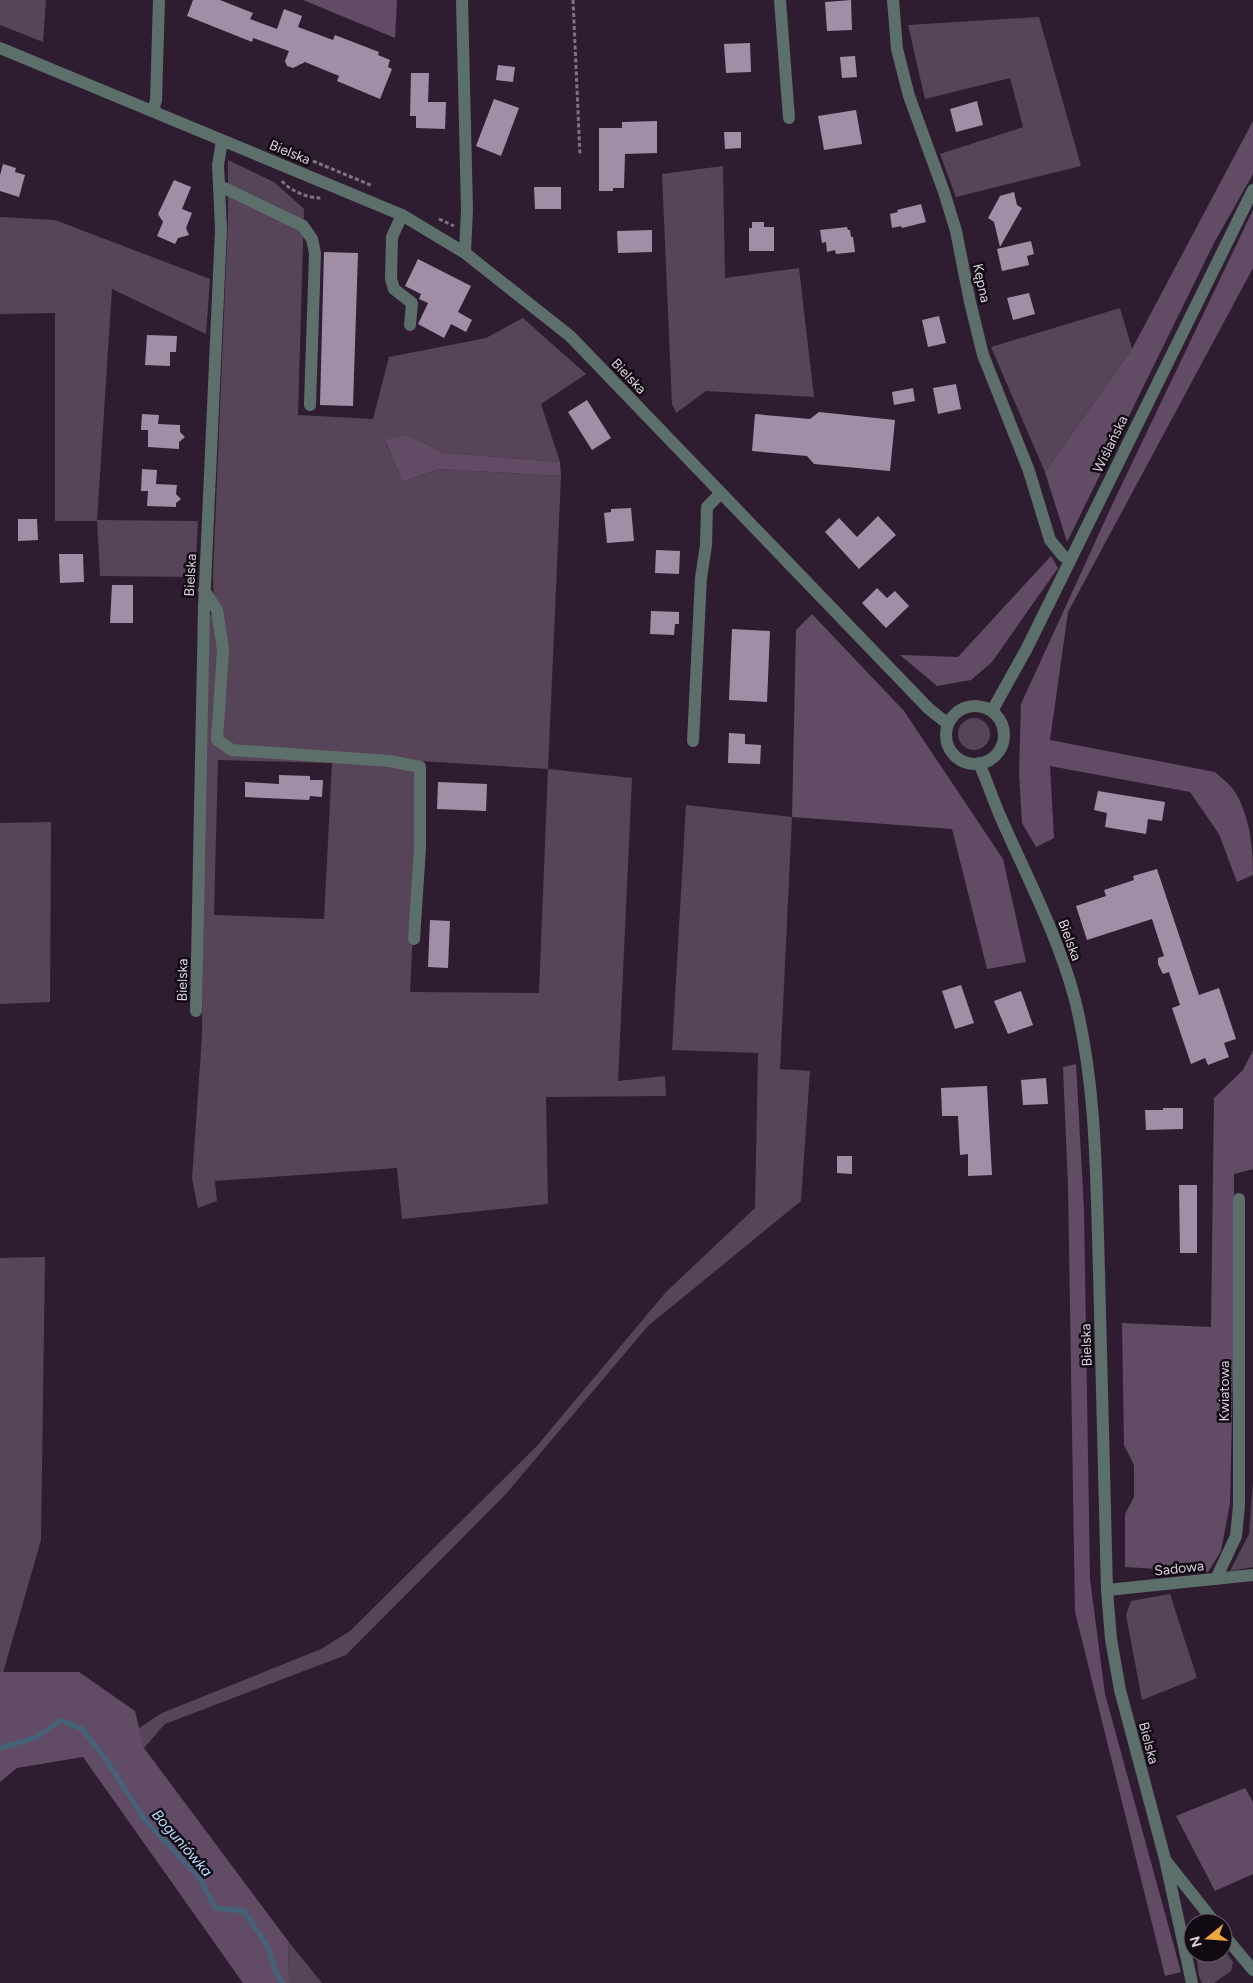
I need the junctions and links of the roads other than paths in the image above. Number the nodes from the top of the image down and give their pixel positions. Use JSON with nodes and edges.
{"nodes":[{"id":1,"x":159,"y":0,"type":"edge"},
{"id":2,"x":462,"y":0,"type":"edge"},
{"id":3,"x":780,"y":0,"type":"edge"},
{"id":4,"x":893,"y":0,"type":"edge"},
{"id":5,"x":0,"y":48,"type":"edge"},
{"id":6,"x":153,"y":111,"type":"junction"},
{"id":7,"x":789,"y":118,"type":"dead end"},
{"id":8,"x":222,"y":141,"type":"junction"},
{"id":9,"x":220,"y":186,"type":"junction"},
{"id":10,"x":1253,"y":190,"type":"edge"},
{"id":11,"x":402,"y":215,"type":"junction"},
{"id":12,"x":465,"y":253,"type":"junction"},
{"id":13,"x":410,"y":325,"type":"dead end"},
{"id":14,"x":310,"y":404,"type":"dead end"},
{"id":15,"x":720,"y":493,"type":"junction"},
{"id":16,"x":1070,"y":560,"type":"junction"},
{"id":17,"x":204,"y":590,"type":"junction"},
{"id":18,"x":992,"y":711,"type":"junction"},
{"id":19,"x":948,"y":724,"type":"junction"},
{"id":20,"x":693,"y":741,"type":"dead end"},
{"id":21,"x":980,"y":763,"type":"junction"},
{"id":22,"x":414,"y":939,"type":"dead end"},
{"id":23,"x":196,"y":1011,"type":"dead end"},
{"id":24,"x":1240,"y":1199,"type":"dead end"},
{"id":25,"x":1253,"y":1575,"type":"edge"},
{"id":26,"x":1216,"y":1579,"type":"junction"},
{"id":27,"x":1107,"y":1590,"type":"junction"},
{"id":28,"x":1165,"y":1859,"type":"junction"},
{"id":29,"x":1207,"y":1913,"type":"edge"},
{"id":30,"x":1233,"y":1946,"type":"edge"},
{"id":31,"x":1253,"y":1970,"type":"edge"},
{"id":32,"x":1192,"y":1983,"type":"edge"}],
"edges":[{"from":1,"to":6,"type":"street"},
{"from":2,"to":12,"type":"street"},
{"from":3,"to":7,"type":"street"},
{"from":4,"to":16,"type":"street","name":"Kępna"},
{"from":5,"to":6,"type":"street","name":"Bielska"},
{"from":6,"to":8,"type":"street","name":"Bielska"},
{"from":8,"to":9,"type":"street","name":"Bielska"},
{"from":8,"to":11,"type":"street","name":"Bielska"},
{"from":9,"to":14,"type":"street"},
{"from":9,"to":17,"type":"street","name":"Bielska"},
{"from":10,"to":16,"type":"street","name":"Wiślańska"},
{"from":11,"to":12,"type":"street","name":"Bielska"},
{"from":11,"to":13,"type":"street"},
{"from":12,"to":15,"type":"street","name":"Bielska"},
{"from":15,"to":19,"type":"street","name":"Bielska"},
{"from":15,"to":20,"type":"street"},
{"from":16,"to":18,"type":"street","name":"Wiślańska"},
{"from":17,"to":22,"type":"street"},
{"from":17,"to":23,"type":"street","name":"Bielska"},
{"from":18,"to":19,"type":"street"},
{"from":18,"to":21,"type":"street"},
{"from":19,"to":21,"type":"street"},
{"from":21,"to":27,"type":"street","name":"Bielska"},
{"from":24,"to":26,"type":"street","name":"Kwiatowa"},
{"from":25,"to":26,"type":"street","name":"Sadowa"},
{"from":26,"to":27,"type":"street","name":"Sadowa"},
{"from":27,"to":28,"type":"street","name":"Bielska"},
{"from":28,"to":29,"type":"street","name":"Bielska"},
{"from":28,"to":32,"type":"street"},
{"from":30,"to":31,"type":"street"}]}
